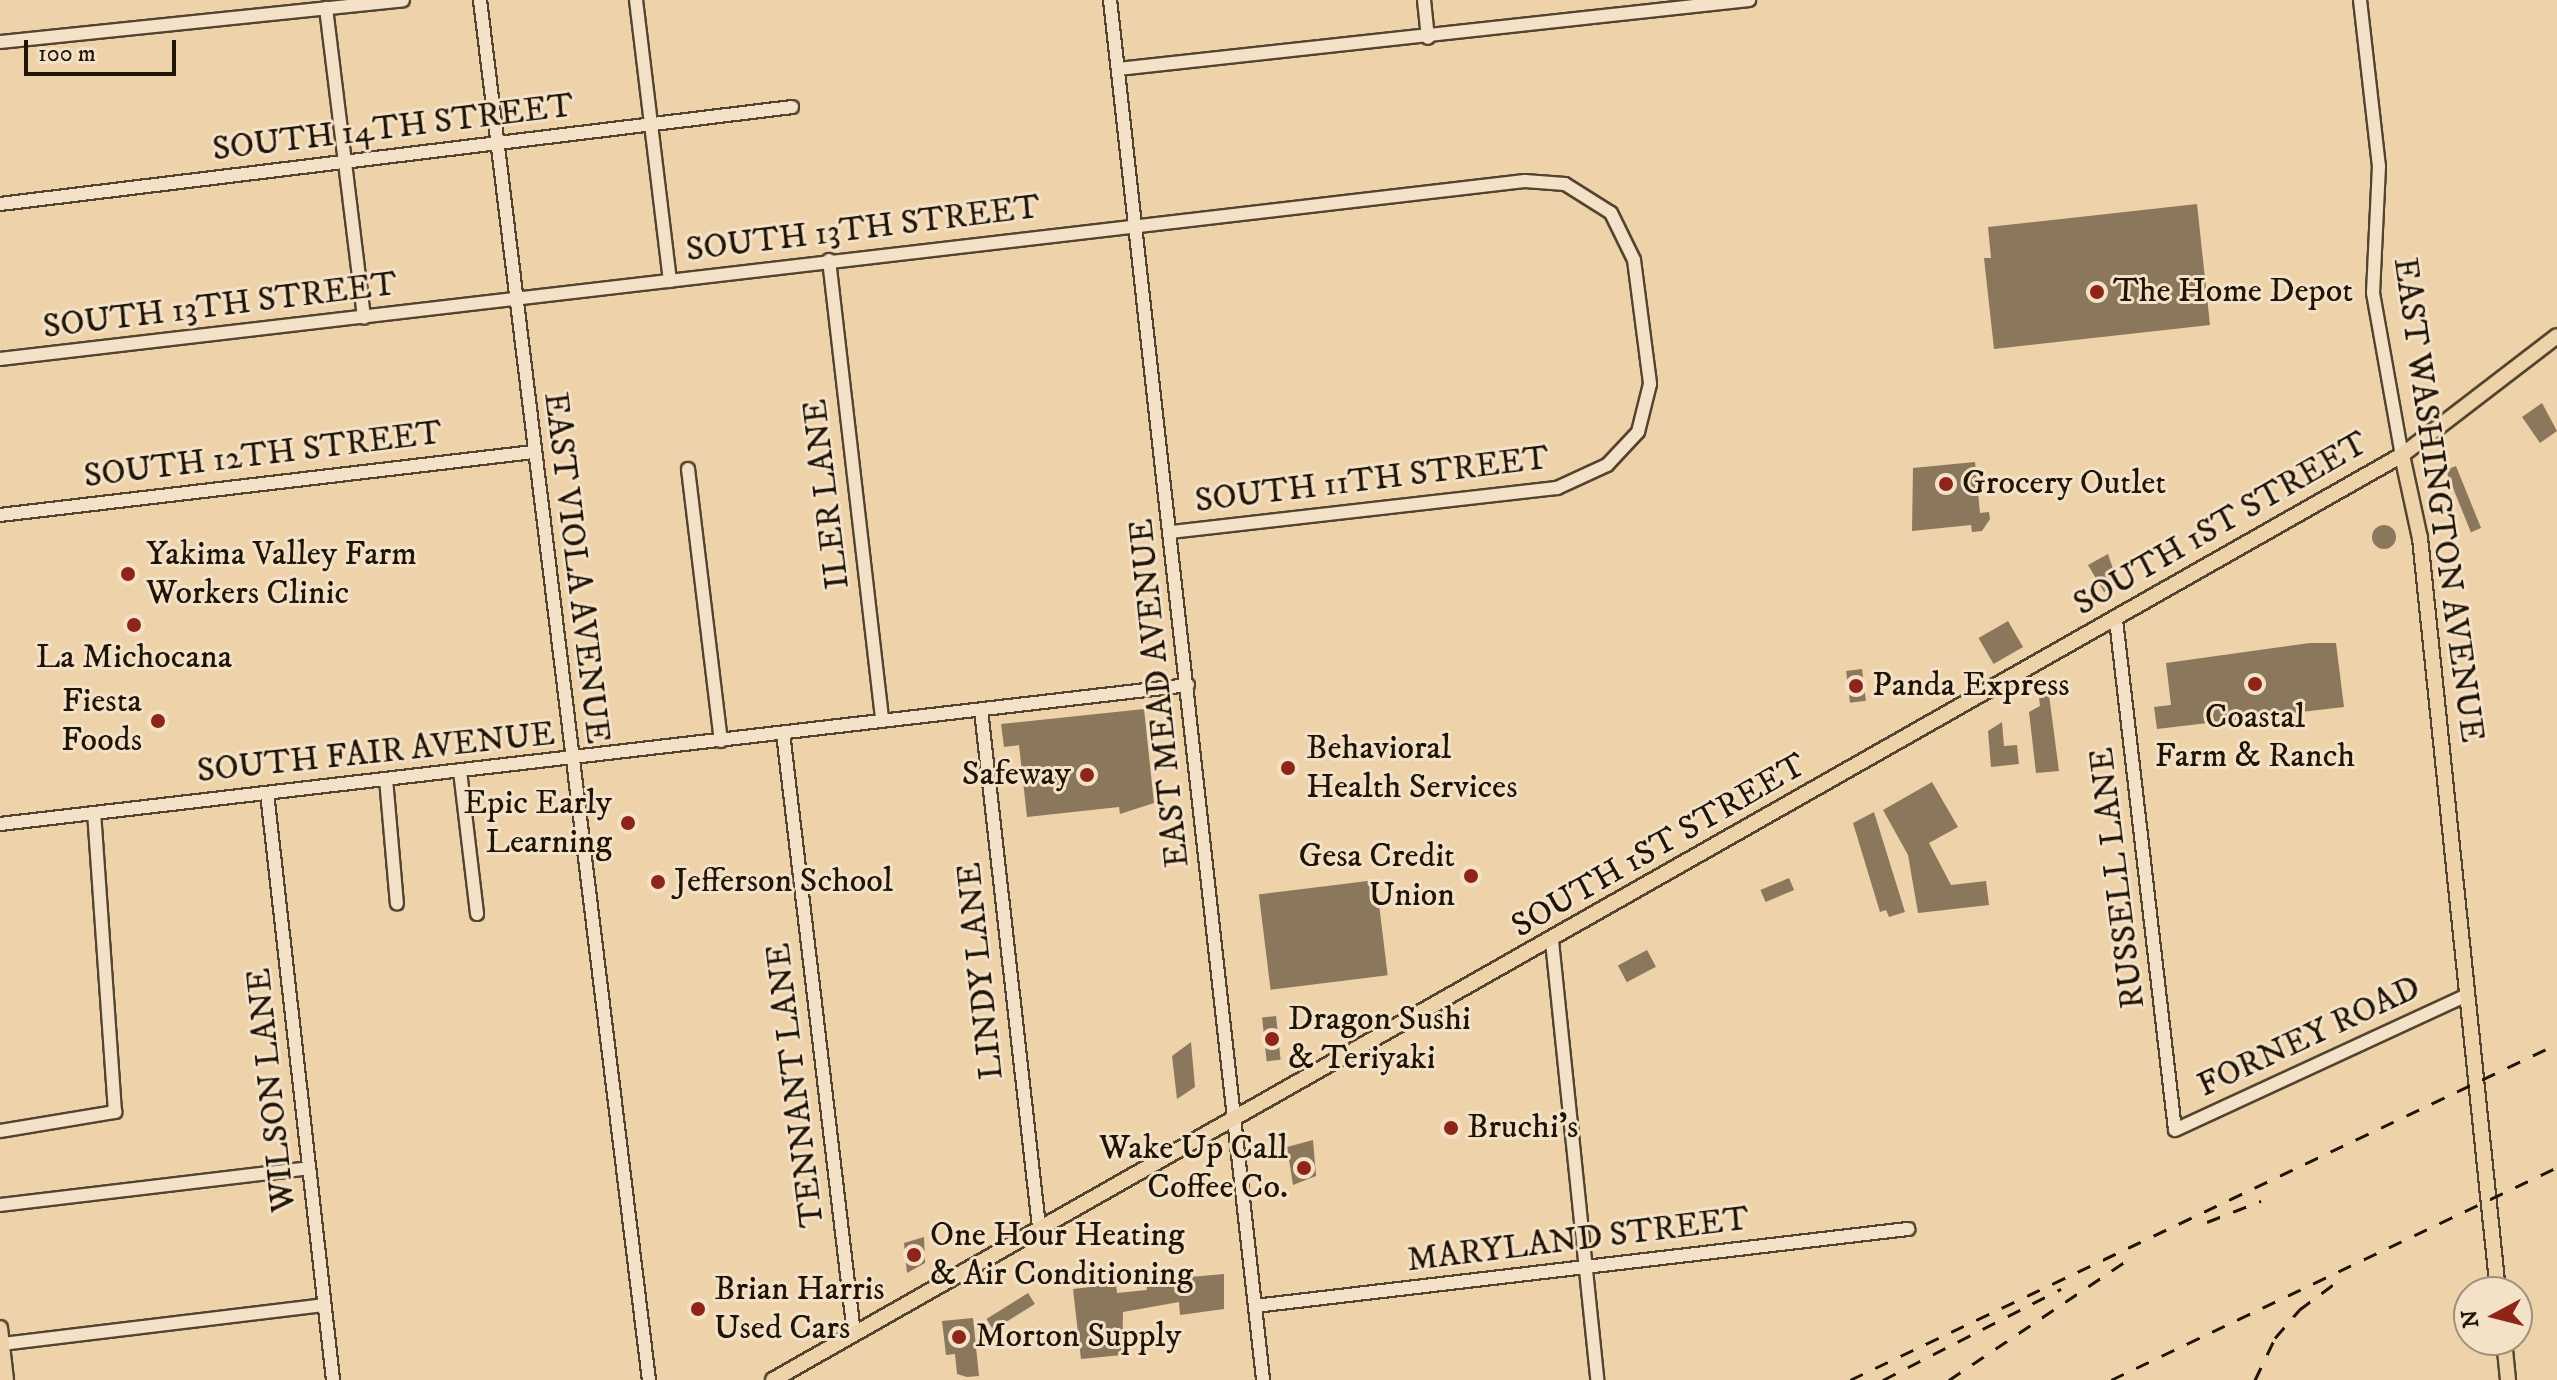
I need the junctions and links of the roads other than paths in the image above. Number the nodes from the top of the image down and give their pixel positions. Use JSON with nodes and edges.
{"nodes":[{"id":1,"x":403,"y":0,"type":"edge"},
{"id":2,"x":480,"y":0,"type":"edge"},
{"id":3,"x":636,"y":0,"type":"edge"},
{"id":4,"x":1110,"y":0,"type":"edge"},
{"id":5,"x":1424,"y":0,"type":"edge"},
{"id":6,"x":1749,"y":0,"type":"edge"},
{"id":7,"x":2360,"y":0,"type":"edge"},
{"id":8,"x":1733,"y":1,"type":"edge"},
{"id":9,"x":326,"y":8,"type":"junction"},
{"id":10,"x":1428,"y":38,"type":"junction"},
{"id":11,"x":0,"y":42,"type":"edge"},
{"id":12,"x":1118,"y":69,"type":"junction"},
{"id":13,"x":792,"y":107,"type":"dead end"},
{"id":14,"x":652,"y":125,"type":"junction"},
{"id":15,"x":497,"y":143,"type":"junction"},
{"id":16,"x":345,"y":162,"type":"junction"},
{"id":17,"x":0,"y":204,"type":"edge"},
{"id":18,"x":1136,"y":223,"type":"junction"},
{"id":19,"x":829,"y":260,"type":"junction"},
{"id":20,"x":670,"y":281,"type":"junction"},
{"id":21,"x":515,"y":300,"type":"junction"},
{"id":22,"x":364,"y":318,"type":"junction"},
{"id":23,"x":1643,"y":321,"type":"joint"},
{"id":24,"x":2557,"y":336,"type":"edge"},
{"id":25,"x":0,"y":359,"type":"edge"},
{"id":26,"x":533,"y":452,"type":"junction"},
{"id":27,"x":2402,"y":455,"type":"junction"},
{"id":28,"x":688,"y":469,"type":"dead end"},
{"id":29,"x":0,"y":515,"type":"edge"},
{"id":30,"x":1171,"y":532,"type":"junction"},
{"id":31,"x":2116,"y":620,"type":"junction"},
{"id":32,"x":1188,"y":685,"type":"junction"},
{"id":33,"x":981,"y":710,"type":"junction"},
{"id":34,"x":882,"y":721,"type":"junction"},
{"id":35,"x":783,"y":733,"type":"junction"},
{"id":36,"x":721,"y":741,"type":"junction"},
{"id":37,"x":572,"y":759,"type":"junction"},
{"id":38,"x":460,"y":771,"type":"junction"},
{"id":39,"x":386,"y":779,"type":"junction"},
{"id":40,"x":267,"y":793,"type":"junction"},
{"id":41,"x":94,"y":814,"type":"junction"},
{"id":42,"x":0,"y":824,"type":"edge"},
{"id":43,"x":397,"y":904,"type":"dead end"},
{"id":44,"x":477,"y":914,"type":"dead end"},
{"id":45,"x":1552,"y":941,"type":"junction"},
{"id":46,"x":2467,"y":995,"type":"junction"},
{"id":47,"x":1235,"y":1122,"type":"junction"},
{"id":48,"x":2175,"y":1130,"type":"joint"},
{"id":49,"x":0,"y":1131,"type":"edge"},
{"id":50,"x":309,"y":1168,"type":"junction"},
{"id":51,"x":0,"y":1205,"type":"edge"},
{"id":52,"x":1039,"y":1227,"type":"junction"},
{"id":53,"x":1908,"y":1229,"type":"dead end"},
{"id":54,"x":1584,"y":1268,"type":"junction"},
{"id":55,"x":2496,"y":1276,"type":"edge"},
{"id":56,"x":324,"y":1305,"type":"junction"},
{"id":57,"x":1255,"y":1306,"type":"junction"},
{"id":58,"x":0,"y":1328,"type":"edge"},
{"id":59,"x":854,"y":1334,"type":"junction"},
{"id":60,"x":2,"y":1344,"type":"edge"},
{"id":61,"x":2506,"y":1356,"type":"edge"},
{"id":62,"x":3,"y":1372,"type":"edge"},
{"id":63,"x":333,"y":1380,"type":"edge"},
{"id":64,"x":649,"y":1380,"type":"edge"},
{"id":65,"x":773,"y":1380,"type":"edge"},
{"id":66,"x":1263,"y":1380,"type":"edge"},
{"id":67,"x":1597,"y":1380,"type":"edge"},
{"id":68,"x":2508,"y":1380,"type":"edge"}],
"edges":[{"from":1,"to":9,"type":"street"},
{"from":2,"to":15,"type":"street","name":"EAST VIOLA AVENUE"},
{"from":3,"to":14,"type":"street"},
{"from":4,"to":12,"type":"street","name":"EAST MEAD AVENUE"},
{"from":5,"to":10,"type":"street"},
{"from":6,"to":8,"type":"street"},
{"from":7,"to":27,"type":"street","name":"EAST WASHINGTON AVENUE"},
{"from":8,"to":10,"type":"street"},
{"from":9,"to":11,"type":"street"},
{"from":9,"to":16,"type":"street"},
{"from":10,"to":12,"type":"street"},
{"from":12,"to":18,"type":"street","name":"EAST MEAD AVENUE"},
{"from":13,"to":14,"type":"street","name":"SOUTH 14TH STREET"},
{"from":14,"to":15,"type":"street","name":"SOUTH 14TH STREET"},
{"from":14,"to":20,"type":"street"},
{"from":15,"to":16,"type":"street","name":"SOUTH 14TH STREET"},
{"from":15,"to":21,"type":"street","name":"EAST VIOLA AVENUE"},
{"from":16,"to":17,"type":"street","name":"SOUTH 14TH STREET"},
{"from":16,"to":22,"type":"street"},
{"from":18,"to":19,"type":"street","name":"SOUTH 13TH STREET"},
{"from":18,"to":23,"type":"street","name":"SOUTH 13TH STREET"},
{"from":18,"to":30,"type":"street","name":"EAST MEAD AVENUE"},
{"from":19,"to":20,"type":"street","name":"SOUTH 13TH STREET"},
{"from":19,"to":34,"type":"street","name":"ILER LANE"},
{"from":20,"to":21,"type":"street","name":"SOUTH 13TH STREET"},
{"from":21,"to":22,"type":"street","name":"SOUTH 13TH STREET"},
{"from":21,"to":26,"type":"street","name":"EAST VIOLA AVENUE"},
{"from":22,"to":25,"type":"street","name":"SOUTH 13TH STREET"},
{"from":23,"to":30,"type":"street","name":"SOUTH 11TH STREET"},
{"from":24,"to":27,"type":"main road","name":"SOUTH 1ST STREET"},
{"from":26,"to":29,"type":"street","name":"SOUTH 12TH STREET"},
{"from":26,"to":37,"type":"street","name":"EAST VIOLA AVENUE"},
{"from":27,"to":31,"type":"main road","name":"SOUTH 1ST STREET"},
{"from":27,"to":46,"type":"main road","name":"EAST WASHINGTON AVENUE"},
{"from":28,"to":36,"type":"street"},
{"from":30,"to":32,"type":"street","name":"EAST MEAD AVENUE"},
{"from":31,"to":45,"type":"main road","name":"SOUTH 1ST STREET"},
{"from":31,"to":48,"type":"street","name":"RUSSELL LANE"},
{"from":32,"to":33,"type":"street","name":"SOUTH FAIR AVENUE"},
{"from":32,"to":47,"type":"street","name":"EAST MEAD AVENUE"},
{"from":33,"to":34,"type":"street","name":"SOUTH FAIR AVENUE"},
{"from":33,"to":52,"type":"street","name":"LINDY LANE"},
{"from":34,"to":35,"type":"street","name":"SOUTH FAIR AVENUE"},
{"from":35,"to":36,"type":"street","name":"SOUTH FAIR AVENUE"},
{"from":35,"to":59,"type":"street","name":"TENNANT LANE"},
{"from":36,"to":37,"type":"street","name":"SOUTH FAIR AVENUE"},
{"from":37,"to":38,"type":"street","name":"SOUTH FAIR AVENUE"},
{"from":37,"to":64,"type":"street","name":"EAST VIOLA AVENUE"},
{"from":38,"to":39,"type":"street","name":"SOUTH FAIR AVENUE"},
{"from":38,"to":44,"type":"street"},
{"from":39,"to":40,"type":"street","name":"SOUTH FAIR AVENUE"},
{"from":39,"to":43,"type":"street"},
{"from":40,"to":41,"type":"street","name":"SOUTH FAIR AVENUE"},
{"from":40,"to":50,"type":"street","name":"WILSON LANE"},
{"from":41,"to":42,"type":"street","name":"SOUTH FAIR AVENUE"},
{"from":41,"to":49,"type":"street"},
{"from":45,"to":47,"type":"main road","name":"SOUTH 1ST STREET"},
{"from":45,"to":54,"type":"street"},
{"from":46,"to":48,"type":"street","name":"FORNEY ROAD"},
{"from":46,"to":55,"type":"main road","name":"EAST WASHINGTON AVENUE"},
{"from":47,"to":52,"type":"main road","name":"SOUTH 1ST STREET"},
{"from":47,"to":57,"type":"street","name":"EAST MEAD AVENUE"},
{"from":50,"to":51,"type":"street"},
{"from":50,"to":56,"type":"street","name":"WILSON LANE"},
{"from":52,"to":59,"type":"main road","name":"SOUTH 1ST STREET"},
{"from":53,"to":54,"type":"street","name":"MARYLAND STREET"},
{"from":54,"to":57,"type":"street","name":"MARYLAND STREET"},
{"from":54,"to":67,"type":"street"},
{"from":56,"to":60,"type":"street"},
{"from":56,"to":63,"type":"street","name":"WILSON LANE"},
{"from":57,"to":66,"type":"street","name":"EAST MEAD AVENUE"},
{"from":58,"to":60,"type":"main road"},
{"from":59,"to":65,"type":"main road","name":"SOUTH 1ST STREET"},
{"from":60,"to":62,"type":"main road"},
{"from":61,"to":68,"type":"main road"}]}
